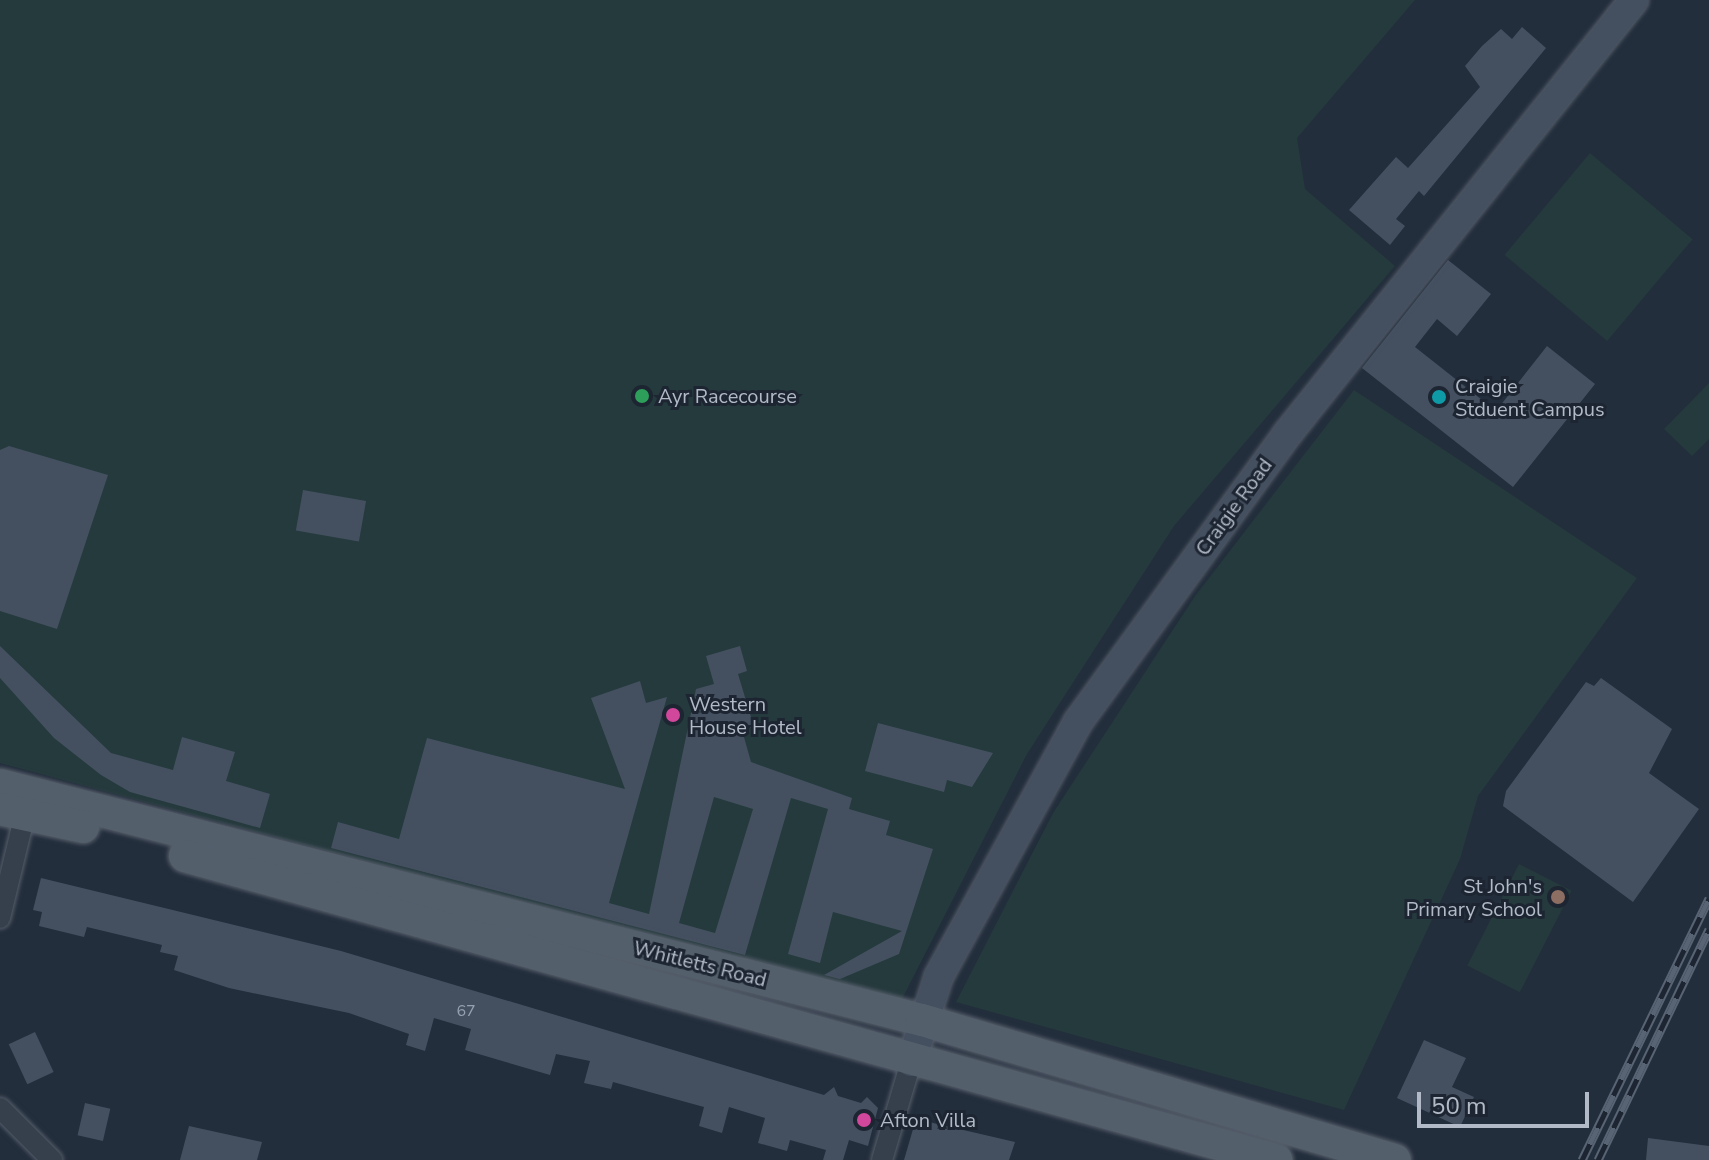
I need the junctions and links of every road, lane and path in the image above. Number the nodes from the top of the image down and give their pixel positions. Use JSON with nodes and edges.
{"nodes":[{"id":1,"x":1634,"y":0,"type":"edge"},
{"id":2,"x":0,"y":785,"type":"edge"},
{"id":3,"x":12,"y":811,"type":"edge"},
{"id":4,"x":0,"y":918,"type":"edge"},
{"id":5,"x":922,"y":1020,"type":"junction"},
{"id":6,"x":911,"y":1062,"type":"junction"},
{"id":7,"x":0,"y":1108,"type":"edge"},
{"id":8,"x":52,"y":1160,"type":"edge"},
{"id":9,"x":882,"y":1160,"type":"edge"},
{"id":10,"x":1276,"y":1160,"type":"edge"},
{"id":11,"x":1395,"y":1160,"type":"edge"}],
"edges":[{"from":1,"to":5,"type":"main road","name":"Craigie Road"},
{"from":2,"to":5,"type":"main road","name":"Whitletts Road"},
{"from":3,"to":4,"type":"street"},
{"from":3,"to":6,"type":"main road","name":"Whitletts Road"},
{"from":5,"to":6,"type":"main road","name":"Craigie Road"},
{"from":5,"to":11,"type":"main road","name":"Whitletts Road"},
{"from":6,"to":9,"type":"street"},
{"from":6,"to":10,"type":"main road","name":"Whitletts Road"},
{"from":7,"to":8,"type":"street"}]}
